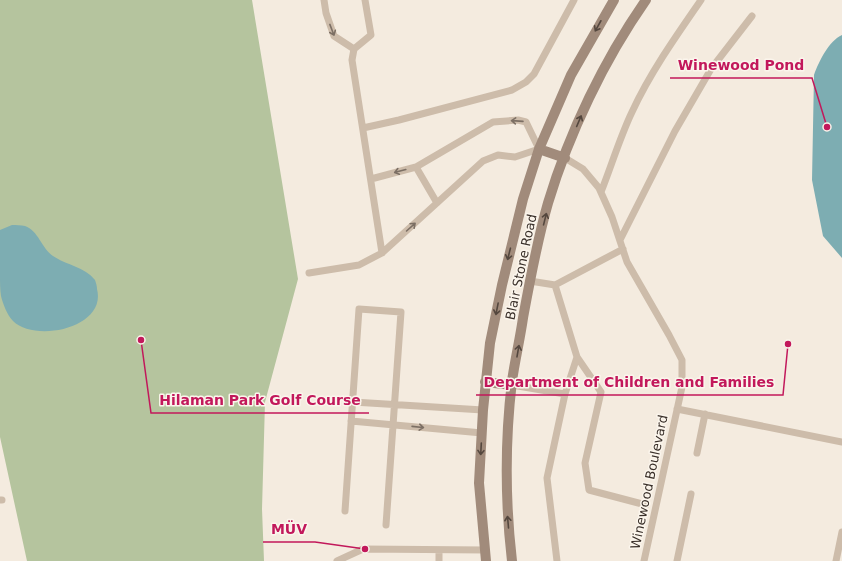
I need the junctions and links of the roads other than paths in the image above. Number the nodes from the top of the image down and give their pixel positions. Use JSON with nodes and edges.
{"nodes":[{"id":1,"x":324,"y":0,"type":"edge"},
{"id":2,"x":365,"y":0,"type":"edge"},
{"id":3,"x":574,"y":0,"type":"edge"},
{"id":4,"x":614,"y":0,"type":"edge"},
{"id":5,"x":646,"y":0,"type":"edge"},
{"id":6,"x":700,"y":0,"type":"edge"},
{"id":7,"x":752,"y":16,"type":"dead end"},
{"id":8,"x":354,"y":49,"type":"junction"},
{"id":9,"x":363,"y":128,"type":"junction"},
{"id":10,"x":539,"y":149,"type":"junction"},
{"id":11,"x":565,"y":158,"type":"junction"},
{"id":12,"x":416,"y":167,"type":"junction"},
{"id":13,"x":371,"y":179,"type":"junction"},
{"id":14,"x":601,"y":192,"type":"junction"},
{"id":15,"x":437,"y":203,"type":"junction"},
{"id":16,"x":620,"y":240,"type":"junction"},
{"id":17,"x":623,"y":249,"type":"junction"},
{"id":18,"x":382,"y":253,"type":"junction"},
{"id":19,"x":309,"y":273,"type":"dead end"},
{"id":20,"x":530,"y":281,"type":"junction"},
{"id":21,"x":555,"y":285,"type":"junction"},
{"id":22,"x":577,"y":357,"type":"junction"},
{"id":23,"x":485,"y":382,"type":"junction"},
{"id":24,"x":512,"y":385,"type":"junction"},
{"id":25,"x":565,"y":394,"type":"junction"},
{"id":26,"x":353,"y":402,"type":"junction"},
{"id":27,"x":394,"y":404,"type":"junction"},
{"id":28,"x":677,"y":409,"type":"junction"},
{"id":29,"x":483,"y":410,"type":"junction"},
{"id":30,"x":705,"y":414,"type":"junction"},
{"id":31,"x":351,"y":421,"type":"junction"},
{"id":32,"x":393,"y":424,"type":"junction"},
{"id":33,"x":482,"y":433,"type":"junction"},
{"id":34,"x":842,"y":442,"type":"edge"},
{"id":35,"x":696,"y":453,"type":"dead end"},
{"id":36,"x":691,"y":494,"type":"dead end"},
{"id":37,"x":646,"y":505,"type":"dead end"},
{"id":38,"x":345,"y":511,"type":"dead end"},
{"id":39,"x":386,"y":525,"type":"dead end"},
{"id":40,"x":842,"y":532,"type":"edge"},
{"id":41,"x":439,"y":550,"type":"junction"},
{"id":42,"x":485,"y":550,"type":"junction"},
{"id":43,"x":357,"y":552,"type":"junction"},
{"id":44,"x":338,"y":561,"type":"edge"},
{"id":45,"x":356,"y":561,"type":"edge"},
{"id":46,"x":439,"y":561,"type":"edge"},
{"id":47,"x":486,"y":561,"type":"edge"},
{"id":48,"x":512,"y":561,"type":"edge"},
{"id":49,"x":557,"y":561,"type":"edge"},
{"id":50,"x":644,"y":561,"type":"edge"},
{"id":51,"x":677,"y":561,"type":"edge"},
{"id":52,"x":836,"y":561,"type":"edge"}],
"edges":[{"from":1,"to":8,"type":"lane","one_way":true},
{"from":2,"to":8,"type":"lane"},
{"from":3,"to":9,"type":"lane"},
{"from":4,"to":10,"type":"main road","name":"Blair Stone Road","one_way":true},
{"from":11,"to":5,"type":"main road","name":"Blair Stone Road","one_way":true},
{"from":6,"to":14,"type":"lane"},
{"from":7,"to":16,"type":"lane"},
{"from":8,"to":9,"type":"lane"},
{"from":9,"to":13,"type":"lane"},
{"from":10,"to":11,"type":"main road"},
{"from":10,"to":12,"type":"lane","one_way":true},
{"from":10,"to":15,"type":"lane"},
{"from":10,"to":23,"type":"main road","name":"Blair Stone Road","one_way":true},
{"from":11,"to":14,"type":"lane","name":"Winewood Boulevard"},
{"from":20,"to":11,"type":"main road","name":"Blair Stone Road","one_way":true},
{"from":12,"to":13,"type":"lane","one_way":true},
{"from":12,"to":15,"type":"lane"},
{"from":13,"to":18,"type":"lane"},
{"from":14,"to":16,"type":"lane","name":"Winewood Boulevard"},
{"from":18,"to":15,"type":"lane","one_way":true},
{"from":16,"to":17,"type":"lane","name":"Winewood Boulevard"},
{"from":17,"to":21,"type":"lane"},
{"from":17,"to":28,"type":"lane","name":"Winewood Boulevard"},
{"from":18,"to":19,"type":"lane"},
{"from":20,"to":21,"type":"lane"},
{"from":24,"to":20,"type":"main road","name":"Blair Stone Road","one_way":true},
{"from":21,"to":22,"type":"lane"},
{"from":22,"to":25,"type":"lane"},
{"from":22,"to":37,"type":"lane"},
{"from":23,"to":24,"type":"main road"},
{"from":23,"to":29,"type":"main road","name":"Blair Stone Road"},
{"from":24,"to":25,"type":"lane"},
{"from":48,"to":24,"type":"main road","name":"Blair Stone Road","one_way":true},
{"from":25,"to":49,"type":"lane"},
{"from":26,"to":27,"type":"lane"},
{"from":26,"to":27,"type":"lane"},
{"from":26,"to":31,"type":"lane"},
{"from":27,"to":29,"type":"lane"},
{"from":27,"to":32,"type":"lane"},
{"from":28,"to":30,"type":"lane","name":"Winewood Boulevard"},
{"from":28,"to":50,"type":"lane","name":"Winewood Boulevard"},
{"from":29,"to":33,"type":"main road","name":"Blair Stone Road"},
{"from":30,"to":34,"type":"lane","name":"Winewood Boulevard"},
{"from":30,"to":35,"type":"lane"},
{"from":31,"to":32,"type":"lane"},
{"from":31,"to":38,"type":"lane"},
{"from":32,"to":33,"type":"lane","one_way":true},
{"from":32,"to":39,"type":"lane"},
{"from":33,"to":42,"type":"main road","name":"Blair Stone Road","one_way":true},
{"from":36,"to":51,"type":"lane"},
{"from":40,"to":52,"type":"lane"},
{"from":41,"to":42,"type":"lane"},
{"from":41,"to":43,"type":"lane"},
{"from":41,"to":46,"type":"lane"},
{"from":42,"to":47,"type":"main road","name":"Blair Stone Road"},
{"from":43,"to":44,"type":"lane"},
{"from":43,"to":45,"type":"lane"}]}
